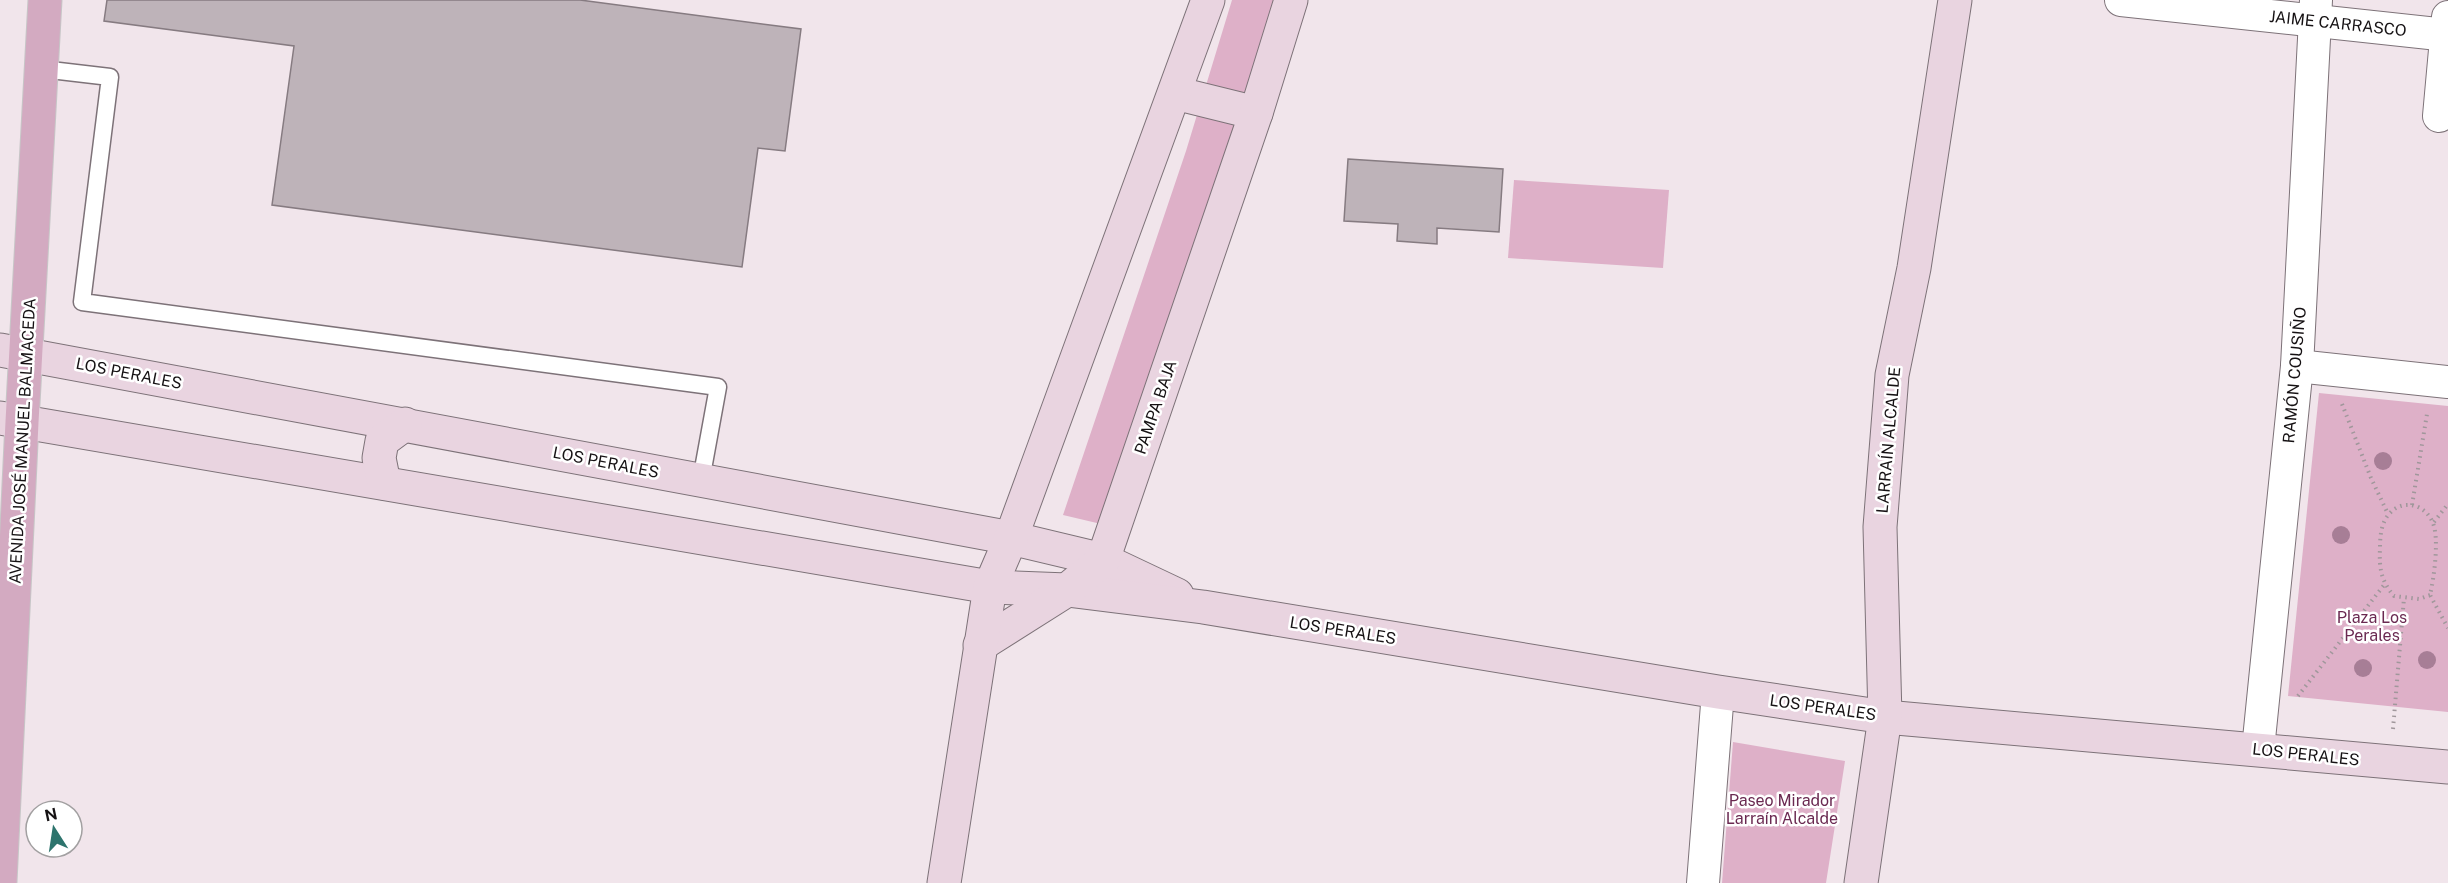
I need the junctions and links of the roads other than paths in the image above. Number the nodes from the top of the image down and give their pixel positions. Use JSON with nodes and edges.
{"nodes":[{"id":1,"x":45,"y":0,"type":"edge"},
{"id":2,"x":1208,"y":0,"type":"edge"},
{"id":3,"x":1291,"y":0,"type":"edge"},
{"id":4,"x":1956,"y":0,"type":"edge"},
{"id":5,"x":2121,"y":0,"type":"edge"},
{"id":6,"x":2316,"y":10,"type":"edge"},
{"id":7,"x":2447,"y":29,"type":"edge"},
{"id":8,"x":42,"y":69,"type":"junction"},
{"id":9,"x":1175,"y":93,"type":"junction"},
{"id":10,"x":1256,"y":113,"type":"junction"},
{"id":11,"x":2439,"y":116,"type":"dead end"},
{"id":12,"x":13,"y":352,"type":"edge"},
{"id":13,"x":2297,"y":366,"type":"junction"},
{"id":14,"x":2440,"y":381,"type":"edge"},
{"id":15,"x":11,"y":420,"type":"edge"},
{"id":16,"x":405,"y":424,"type":"junction"},
{"id":17,"x":701,"y":480,"type":"junction"},
{"id":18,"x":384,"y":483,"type":"junction"},
{"id":19,"x":1011,"y":538,"type":"junction"},
{"id":20,"x":1103,"y":560,"type":"junction"},
{"id":21,"x":990,"y":587,"type":"junction"},
{"id":22,"x":1067,"y":590,"type":"junction"},
{"id":23,"x":1203,"y":607,"type":"junction"},
{"id":24,"x":980,"y":645,"type":"junction"},
{"id":25,"x":1718,"y":692,"type":"junction"},
{"id":26,"x":1885,"y":717,"type":"junction"},
{"id":27,"x":2258,"y":749,"type":"junction"},
{"id":28,"x":2448,"y":766,"type":"edge"},
{"id":29,"x":0,"y":882,"type":"edge"},
{"id":30,"x":944,"y":883,"type":"edge"},
{"id":31,"x":1703,"y":883,"type":"edge"},
{"id":32,"x":1861,"y":883,"type":"edge"}],
"edges":[{"from":1,"to":8,"type":"main road","name":"AVENIDA JOSÉ MANUEL BALMACEDA"},
{"from":2,"to":9,"type":"main road"},
{"from":3,"to":10,"type":"main road","name":"PAMPA BAJA"},
{"from":4,"to":26,"type":"main road","name":"LARRAÍN ALCALDE"},
{"from":5,"to":6,"type":"street","name":"JAIME CARRASCO"},
{"from":6,"to":7,"type":"street","name":"JAIME CARRASCO"},
{"from":6,"to":13,"type":"street","name":"RAMÓN COUSIÑO"},
{"from":7,"to":11,"type":"street"},
{"from":8,"to":12,"type":"main road","name":"AVENIDA JOSÉ MANUEL BALMACEDA"},
{"from":8,"to":17,"type":"lane"},
{"from":9,"to":10,"type":"main road"},
{"from":9,"to":19,"type":"main road"},
{"from":10,"to":20,"type":"main road","name":"PAMPA BAJA"},
{"from":12,"to":15,"type":"main road","name":"AVENIDA JOSÉ MANUEL BALMACEDA"},
{"from":12,"to":16,"type":"main road","name":"LOS PERALES"},
{"from":13,"to":14,"type":"street"},
{"from":13,"to":27,"type":"street","name":"RAMÓN COUSIÑO"},
{"from":15,"to":18,"type":"main road","name":"LOS PERALES"},
{"from":15,"to":29,"type":"main road","name":"AVENIDA JOSÉ MANUEL BALMACEDA"},
{"from":16,"to":17,"type":"main road","name":"LOS PERALES"},
{"from":16,"to":18,"type":"main road"},
{"from":17,"to":19,"type":"main road","name":"LOS PERALES"},
{"from":18,"to":21,"type":"main road","name":"LOS PERALES"},
{"from":19,"to":20,"type":"main road","name":"LOS PERALES"},
{"from":19,"to":21,"type":"main road"},
{"from":20,"to":22,"type":"main road"},
{"from":20,"to":23,"type":"main road","name":"LOS PERALES"},
{"from":21,"to":22,"type":"main road","name":"LOS PERALES"},
{"from":21,"to":24,"type":"main road"},
{"from":22,"to":23,"type":"main road","name":"LOS PERALES"},
{"from":22,"to":24,"type":"main road"},
{"from":23,"to":25,"type":"main road","name":"LOS PERALES"},
{"from":24,"to":30,"type":"main road"},
{"from":25,"to":26,"type":"main road","name":"LOS PERALES"},
{"from":25,"to":31,"type":"street"},
{"from":26,"to":27,"type":"main road","name":"LOS PERALES"},
{"from":26,"to":32,"type":"main road","name":"LARRAÍN ALCALDE"},
{"from":27,"to":28,"type":"main road","name":"LOS PERALES"}]}
